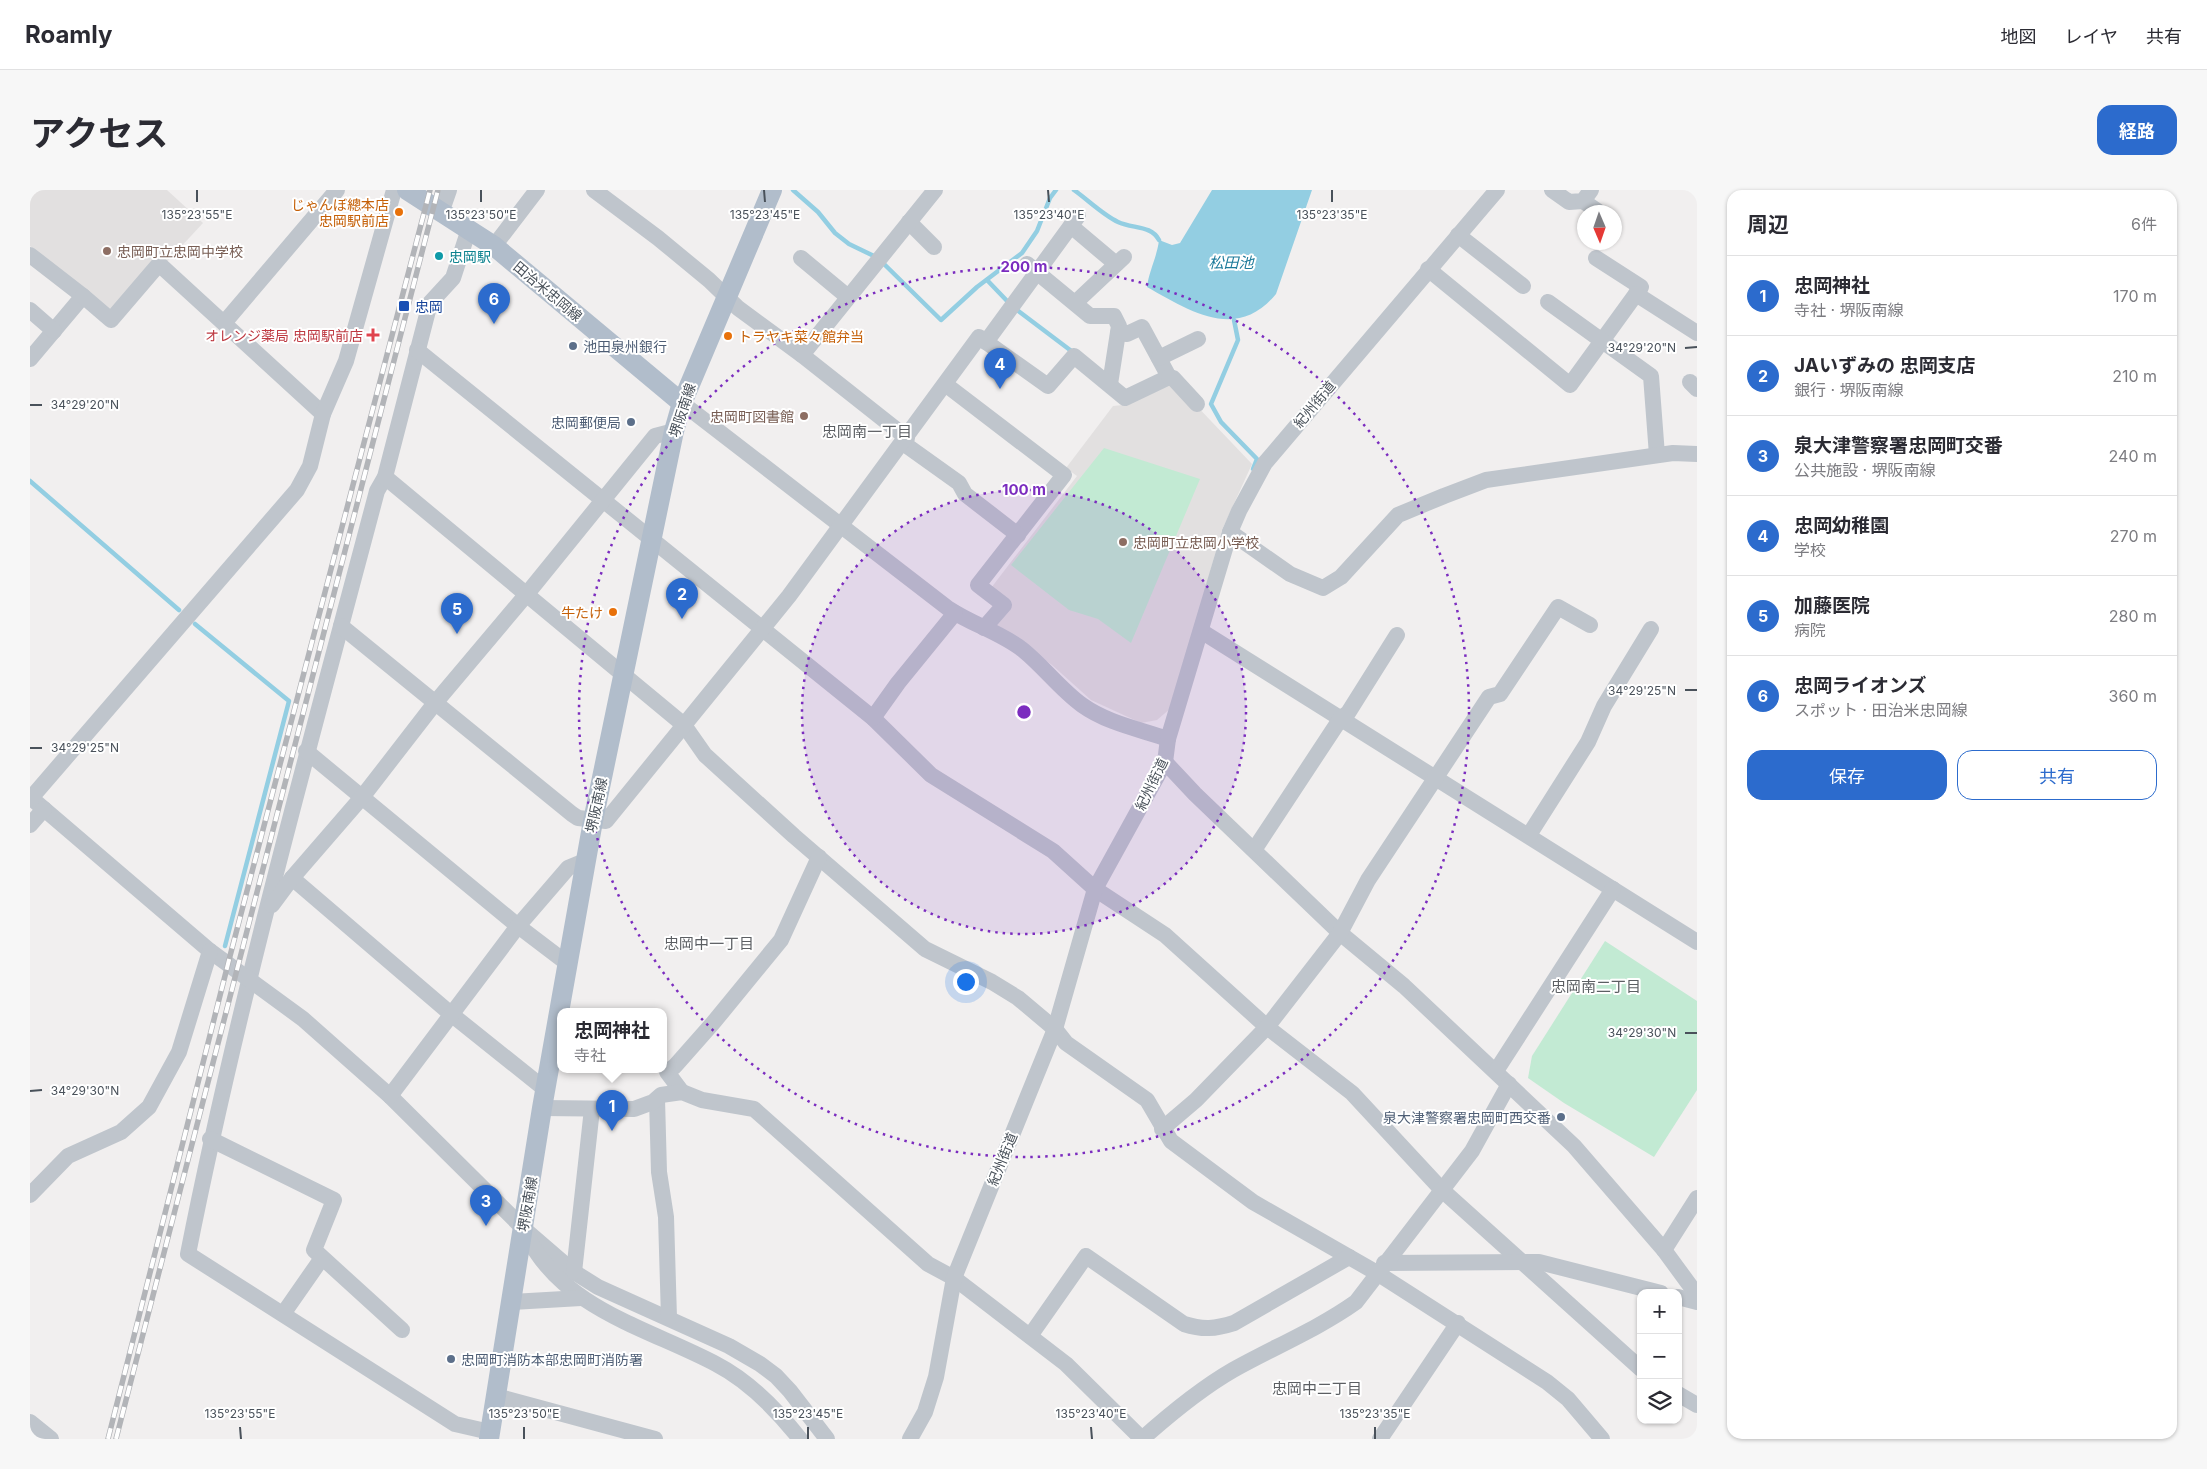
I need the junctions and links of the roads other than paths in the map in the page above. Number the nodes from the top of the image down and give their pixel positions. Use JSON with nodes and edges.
{"nodes":[{"id":1,"x":337,"y":190,"type":"edge"},
{"id":2,"x":394,"y":190,"type":"edge"},
{"id":3,"x":406,"y":190,"type":"edge"},
{"id":4,"x":449,"y":190,"type":"edge"},
{"id":5,"x":537,"y":190,"type":"edge"},
{"id":6,"x":594,"y":190,"type":"edge"},
{"id":7,"x":772,"y":190,"type":"edge"},
{"id":8,"x":935,"y":190,"type":"edge"},
{"id":9,"x":1497,"y":190,"type":"edge"},
{"id":10,"x":1552,"y":190,"type":"edge"},
{"id":11,"x":1587,"y":196,"type":"edge"},
{"id":12,"x":441,"y":213,"type":"junction"},
{"id":13,"x":909,"y":222,"type":"junction"},
{"id":14,"x":469,"y":229,"type":"junction"},
{"id":15,"x":1458,"y":235,"type":"junction"},
{"id":16,"x":494,"y":246,"type":"junction"},
{"id":17,"x":934,"y":247,"type":"dead end"},
{"id":18,"x":30,"y":255,"type":"edge"},
{"id":19,"x":801,"y":258,"type":"dead end"},
{"id":20,"x":1596,"y":258,"type":"dead end"},
{"id":21,"x":1032,"y":268,"type":"junction"},
{"id":22,"x":1428,"y":269,"type":"junction"},
{"id":23,"x":1523,"y":286,"type":"dead end"},
{"id":24,"x":1636,"y":294,"type":"junction"},
{"id":25,"x":83,"y":296,"type":"junction"},
{"id":26,"x":727,"y":296,"type":"junction"},
{"id":27,"x":848,"y":297,"type":"junction"},
{"id":28,"x":1548,"y":302,"type":"dead end"},
{"id":29,"x":1075,"y":303,"type":"junction"},
{"id":30,"x":30,"y":310,"type":"edge"},
{"id":31,"x":224,"y":323,"type":"junction"},
{"id":32,"x":54,"y":331,"type":"junction"},
{"id":33,"x":1118,"y":333,"type":"junction"},
{"id":34,"x":1697,"y":333,"type":"edge"},
{"id":35,"x":1198,"y":339,"type":"dead end"},
{"id":36,"x":1602,"y":341,"type":"junction"},
{"id":37,"x":986,"y":342,"type":"junction"},
{"id":38,"x":418,"y":350,"type":"junction"},
{"id":39,"x":802,"y":354,"type":"junction"},
{"id":40,"x":1159,"y":358,"type":"junction"},
{"id":41,"x":30,"y":359,"type":"edge"},
{"id":42,"x":1169,"y":376,"type":"junction"},
{"id":43,"x":945,"y":384,"type":"junction"},
{"id":44,"x":1110,"y":384,"type":"junction"},
{"id":45,"x":682,"y":403,"type":"junction"},
{"id":46,"x":1197,"y":404,"type":"dead end"},
{"id":47,"x":323,"y":414,"type":"junction"},
{"id":48,"x":674,"y":431,"type":"junction"},
{"id":49,"x":905,"y":440,"type":"junction"},
{"id":50,"x":1697,"y":454,"type":"edge"},
{"id":51,"x":1658,"y":455,"type":"junction"},
{"id":52,"x":385,"y":477,"type":"junction"},
{"id":53,"x":603,"y":499,"type":"junction"},
{"id":54,"x":840,"y":528,"type":"junction"},
{"id":55,"x":1230,"y":532,"type":"junction"},
{"id":56,"x":1018,"y":535,"type":"junction"},
{"id":57,"x":652,"y":540,"type":"junction"},
{"id":58,"x":526,"y":595,"type":"junction"},
{"id":59,"x":954,"y":613,"type":"junction"},
{"id":60,"x":1590,"y":625,"type":"dead end"},
{"id":61,"x":341,"y":626,"type":"junction"},
{"id":62,"x":761,"y":628,"type":"junction"},
{"id":63,"x":984,"y":628,"type":"junction"},
{"id":64,"x":1651,"y":629,"type":"dead end"},
{"id":65,"x":1201,"y":631,"type":"junction"},
{"id":66,"x":1397,"y":635,"type":"dead end"},
{"id":67,"x":624,"y":675,"type":"junction"},
{"id":68,"x":435,"y":703,"type":"junction"},
{"id":69,"x":873,"y":718,"type":"junction"},
{"id":70,"x":1341,"y":718,"type":"junction"},
{"id":71,"x":684,"y":724,"type":"junction"},
{"id":72,"x":1168,"y":739,"type":"junction"},
{"id":73,"x":306,"y":751,"type":"junction"},
{"id":74,"x":1165,"y":762,"type":"junction"},
{"id":75,"x":1434,"y":778,"type":"junction"},
{"id":76,"x":363,"y":796,"type":"junction"},
{"id":77,"x":30,"y":797,"type":"edge"},
{"id":78,"x":44,"y":809,"type":"junction"},
{"id":79,"x":593,"y":821,"type":"junction"},
{"id":80,"x":30,"y":825,"type":"edge"},
{"id":81,"x":1529,"y":835,"type":"junction"},
{"id":82,"x":1254,"y":850,"type":"junction"},
{"id":83,"x":819,"y":857,"type":"junction"},
{"id":84,"x":586,"y":861,"type":"junction"},
{"id":85,"x":292,"y":878,"type":"junction"},
{"id":86,"x":1613,"y":888,"type":"junction"},
{"id":87,"x":1094,"y":889,"type":"junction"},
{"id":88,"x":268,"y":910,"type":"junction"},
{"id":89,"x":518,"y":926,"type":"junction"},
{"id":90,"x":1340,"y":933,"type":"junction"},
{"id":91,"x":1697,"y":942,"type":"edge"},
{"id":92,"x":210,"y":951,"type":"junction"},
{"id":93,"x":568,"y":964,"type":"junction"},
{"id":94,"x":250,"y":981,"type":"junction"},
{"id":95,"x":560,"y":1008,"type":"edge"},
{"id":96,"x":451,"y":1014,"type":"junction"},
{"id":97,"x":557,"y":1026,"type":"edge"},
{"id":98,"x":1267,"y":1027,"type":"junction"},
{"id":99,"x":1055,"y":1029,"type":"junction"},
{"id":100,"x":1496,"y":1071,"type":"junction"},
{"id":101,"x":1510,"y":1084,"type":"junction"},
{"id":102,"x":682,"y":1092,"type":"junction"},
{"id":103,"x":390,"y":1096,"type":"junction"},
{"id":104,"x":544,"y":1099,"type":"junction"},
{"id":105,"x":657,"y":1099,"type":"junction"},
{"id":106,"x":592,"y":1110,"type":"junction"},
{"id":107,"x":1162,"y":1129,"type":"junction"},
{"id":108,"x":210,"y":1139,"type":"junction"},
{"id":109,"x":1442,"y":1190,"type":"junction"},
{"id":110,"x":30,"y":1195,"type":"edge"},
{"id":111,"x":1697,"y":1198,"type":"edge"},
{"id":112,"x":523,"y":1228,"type":"junction"},
{"id":113,"x":1664,"y":1250,"type":"junction"},
{"id":114,"x":1349,"y":1257,"type":"junction"},
{"id":115,"x":322,"y":1258,"type":"junction"},
{"id":116,"x":1523,"y":1264,"type":"junction"},
{"id":117,"x":1380,"y":1268,"type":"junction"},
{"id":118,"x":574,"y":1272,"type":"junction"},
{"id":119,"x":954,"y":1278,"type":"junction"},
{"id":120,"x":1645,"y":1289,"type":"edge"},
{"id":121,"x":1697,"y":1295,"type":"edge"},
{"id":122,"x":581,"y":1298,"type":"junction"},
{"id":123,"x":1682,"y":1298,"type":"edge"},
{"id":124,"x":512,"y":1302,"type":"junction"},
{"id":125,"x":1697,"y":1302,"type":"edge"},
{"id":126,"x":283,"y":1314,"type":"junction"},
{"id":127,"x":670,"y":1318,"type":"junction"},
{"id":128,"x":1458,"y":1323,"type":"junction"},
{"id":129,"x":402,"y":1330,"type":"dead end"},
{"id":130,"x":1030,"y":1336,"type":"junction"},
{"id":131,"x":742,"y":1354,"type":"junction"},
{"id":132,"x":1637,"y":1365,"type":"edge"},
{"id":133,"x":730,"y":1373,"type":"junction"},
{"id":134,"x":790,"y":1391,"type":"junction"},
{"id":135,"x":496,"y":1396,"type":"junction"},
{"id":136,"x":1682,"y":1396,"type":"edge"},
{"id":137,"x":1697,"y":1405,"type":"edge"},
{"id":138,"x":773,"y":1407,"type":"junction"},
{"id":139,"x":30,"y":1422,"type":"edge"},
{"id":140,"x":490,"y":1436,"type":"edge"},
{"id":141,"x":51,"y":1439,"type":"edge"},
{"id":142,"x":655,"y":1439,"type":"edge"},
{"id":143,"x":800,"y":1439,"type":"edge"},
{"id":144,"x":828,"y":1439,"type":"edge"},
{"id":145,"x":910,"y":1439,"type":"edge"},
{"id":146,"x":1142,"y":1439,"type":"edge"},
{"id":147,"x":1380,"y":1439,"type":"edge"},
{"id":148,"x":1601,"y":1439,"type":"edge"}],
"edges":[{"from":1,"to":31,"type":"street"},
{"from":2,"to":47,"type":"street"},
{"from":3,"to":12,"type":"main road","name":"田治米忠岡線"},
{"from":4,"to":12,"type":"street"},
{"from":5,"to":16,"type":"street"},
{"from":6,"to":26,"type":"street"},
{"from":7,"to":26,"type":"main road","name":"堺阪南線"},
{"from":8,"to":13,"type":"street"},
{"from":9,"to":15,"type":"street","name":"紀州街道"},
{"from":10,"to":11,"type":"street"},
{"from":12,"to":14,"type":"main road","name":"田治米忠岡線"},
{"from":13,"to":17,"type":"street"},
{"from":13,"to":27,"type":"street"},
{"from":14,"to":16,"type":"main road","name":"田治米忠岡線"},
{"from":14,"to":38,"type":"street"},
{"from":15,"to":22,"type":"street","name":"紀州街道"},
{"from":15,"to":23,"type":"street"},
{"from":16,"to":45,"type":"main road","name":"田治米忠岡線"},
{"from":18,"to":25,"type":"street"},
{"from":19,"to":27,"type":"street"},
{"from":20,"to":24,"type":"street"},
{"from":21,"to":29,"type":"street"},
{"from":21,"to":29,"type":"street"},
{"from":21,"to":37,"type":"street"},
{"from":22,"to":36,"type":"street"},
{"from":22,"to":55,"type":"street","name":"紀州街道"},
{"from":24,"to":34,"type":"street"},
{"from":24,"to":36,"type":"street"},
{"from":25,"to":31,"type":"street"},
{"from":25,"to":32,"type":"street"},
{"from":26,"to":39,"type":"street"},
{"from":26,"to":45,"type":"main road","name":"堺阪南線"},
{"from":27,"to":39,"type":"street"},
{"from":28,"to":36,"type":"street"},
{"from":29,"to":33,"type":"street"},
{"from":30,"to":32,"type":"street"},
{"from":31,"to":47,"type":"street"},
{"from":32,"to":41,"type":"street"},
{"from":33,"to":40,"type":"street"},
{"from":33,"to":44,"type":"street"},
{"from":35,"to":40,"type":"street"},
{"from":36,"to":51,"type":"street"},
{"from":37,"to":43,"type":"street"},
{"from":37,"to":44,"type":"street"},
{"from":38,"to":52,"type":"street"},
{"from":38,"to":53,"type":"street"},
{"from":39,"to":49,"type":"street"},
{"from":40,"to":42,"type":"street"},
{"from":42,"to":44,"type":"street"},
{"from":42,"to":46,"type":"street"},
{"from":43,"to":49,"type":"street"},
{"from":43,"to":56,"type":"street"},
{"from":45,"to":48,"type":"main road","name":"堺阪南線"},
{"from":45,"to":54,"type":"street"},
{"from":47,"to":77,"type":"street"},
{"from":48,"to":53,"type":"street"},
{"from":48,"to":57,"type":"main road","name":"堺阪南線"},
{"from":49,"to":54,"type":"street"},
{"from":49,"to":56,"type":"street"},
{"from":50,"to":51,"type":"street"},
{"from":51,"to":55,"type":"street"},
{"from":52,"to":58,"type":"street"},
{"from":52,"to":61,"type":"street"},
{"from":53,"to":57,"type":"street"},
{"from":53,"to":58,"type":"street"},
{"from":54,"to":59,"type":"street"},
{"from":54,"to":62,"type":"street"},
{"from":55,"to":65,"type":"street","name":"紀州街道"},
{"from":56,"to":63,"type":"street"},
{"from":57,"to":62,"type":"street"},
{"from":57,"to":67,"type":"main road","name":"堺阪南線"},
{"from":58,"to":67,"type":"street"},
{"from":58,"to":68,"type":"street"},
{"from":59,"to":63,"type":"street"},
{"from":59,"to":69,"type":"street"},
{"from":60,"to":75,"type":"street"},
{"from":61,"to":68,"type":"street"},
{"from":61,"to":73,"type":"street"},
{"from":62,"to":69,"type":"street"},
{"from":62,"to":71,"type":"street"},
{"from":63,"to":72,"type":"street"},
{"from":64,"to":81,"type":"street"},
{"from":65,"to":70,"type":"street"},
{"from":65,"to":72,"type":"street","name":"紀州街道"},
{"from":66,"to":70,"type":"street"},
{"from":67,"to":71,"type":"street"},
{"from":67,"to":79,"type":"main road","name":"堺阪南線"},
{"from":68,"to":76,"type":"street"},
{"from":68,"to":79,"type":"street"},
{"from":69,"to":87,"type":"street"},
{"from":70,"to":75,"type":"street"},
{"from":70,"to":82,"type":"street"},
{"from":71,"to":79,"type":"street"},
{"from":71,"to":83,"type":"street"},
{"from":72,"to":74,"type":"street","name":"紀州街道"},
{"from":73,"to":76,"type":"street"},
{"from":73,"to":88,"type":"street"},
{"from":74,"to":82,"type":"street"},
{"from":74,"to":87,"type":"street","name":"紀州街道"},
{"from":75,"to":81,"type":"street"},
{"from":75,"to":90,"type":"street"},
{"from":76,"to":85,"type":"street"},
{"from":76,"to":89,"type":"street"},
{"from":77,"to":78,"type":"street"},
{"from":78,"to":80,"type":"street"},
{"from":78,"to":92,"type":"street"},
{"from":79,"to":84,"type":"main road","name":"堺阪南線"},
{"from":81,"to":86,"type":"street"},
{"from":82,"to":90,"type":"street"},
{"from":83,"to":99,"type":"street"},
{"from":83,"to":102,"type":"street"},
{"from":84,"to":89,"type":"street"},
{"from":84,"to":93,"type":"main road","name":"堺阪南線"},
{"from":85,"to":88,"type":"street"},
{"from":85,"to":96,"type":"street"},
{"from":86,"to":91,"type":"street"},
{"from":86,"to":100,"type":"street"},
{"from":87,"to":98,"type":"street"},
{"from":87,"to":99,"type":"street","name":"紀州街道"},
{"from":88,"to":94,"type":"street"},
{"from":89,"to":93,"type":"street"},
{"from":89,"to":96,"type":"street"},
{"from":90,"to":98,"type":"street"},
{"from":90,"to":100,"type":"street"},
{"from":92,"to":94,"type":"street"},
{"from":92,"to":110,"type":"street"},
{"from":93,"to":95,"type":"main road","name":"堺阪南線"},
{"from":94,"to":103,"type":"street"},
{"from":94,"to":108,"type":"street"},
{"from":96,"to":103,"type":"street"},
{"from":96,"to":104,"type":"street"},
{"from":97,"to":104,"type":"main road","name":"堺阪南線"},
{"from":98,"to":107,"type":"street"},
{"from":98,"to":109,"type":"street"},
{"from":99,"to":107,"type":"street"},
{"from":99,"to":119,"type":"street","name":"紀州街道"},
{"from":100,"to":101,"type":"street"},
{"from":101,"to":109,"type":"street"},
{"from":101,"to":113,"type":"street"},
{"from":102,"to":105,"type":"street"},
{"from":102,"to":119,"type":"street"},
{"from":103,"to":112,"type":"street"},
{"from":104,"to":106,"type":"street"},
{"from":104,"to":112,"type":"main road","name":"堺阪南線"},
{"from":105,"to":106,"type":"street"},
{"from":105,"to":127,"type":"street"},
{"from":106,"to":118,"type":"street"},
{"from":107,"to":114,"type":"street"},
{"from":108,"to":115,"type":"street"},
{"from":108,"to":126,"type":"street"},
{"from":109,"to":116,"type":"street"},
{"from":109,"to":117,"type":"street"},
{"from":111,"to":113,"type":"street"},
{"from":112,"to":118,"type":"street"},
{"from":112,"to":122,"type":"street"},
{"from":112,"to":124,"type":"main road","name":"堺阪南線"},
{"from":113,"to":121,"type":"street"},
{"from":114,"to":117,"type":"street"},
{"from":114,"to":130,"type":"street"},
{"from":115,"to":126,"type":"street"},
{"from":115,"to":129,"type":"street"},
{"from":116,"to":117,"type":"street"},
{"from":116,"to":120,"type":"street"},
{"from":116,"to":132,"type":"street"},
{"from":117,"to":128,"type":"street"},
{"from":117,"to":146,"type":"street"},
{"from":118,"to":127,"type":"street"},
{"from":119,"to":130,"type":"street"},
{"from":119,"to":145,"type":"street","name":"紀州街道"},
{"from":122,"to":124,"type":"street"},
{"from":122,"to":133,"type":"street"},
{"from":123,"to":125,"type":"street"},
{"from":124,"to":135,"type":"main road","name":"堺阪南線"},
{"from":126,"to":140,"type":"street"},
{"from":127,"to":131,"type":"street"},
{"from":128,"to":147,"type":"street"},
{"from":128,"to":148,"type":"street"},
{"from":130,"to":146,"type":"street"},
{"from":131,"to":133,"type":"street"},
{"from":131,"to":134,"type":"street"},
{"from":133,"to":138,"type":"street"},
{"from":134,"to":138,"type":"street"},
{"from":134,"to":144,"type":"street"},
{"from":135,"to":140,"type":"main road","name":"堺阪南線"},
{"from":135,"to":142,"type":"street"},
{"from":136,"to":137,"type":"street"},
{"from":138,"to":143,"type":"street"},
{"from":139,"to":141,"type":"street"}]}
